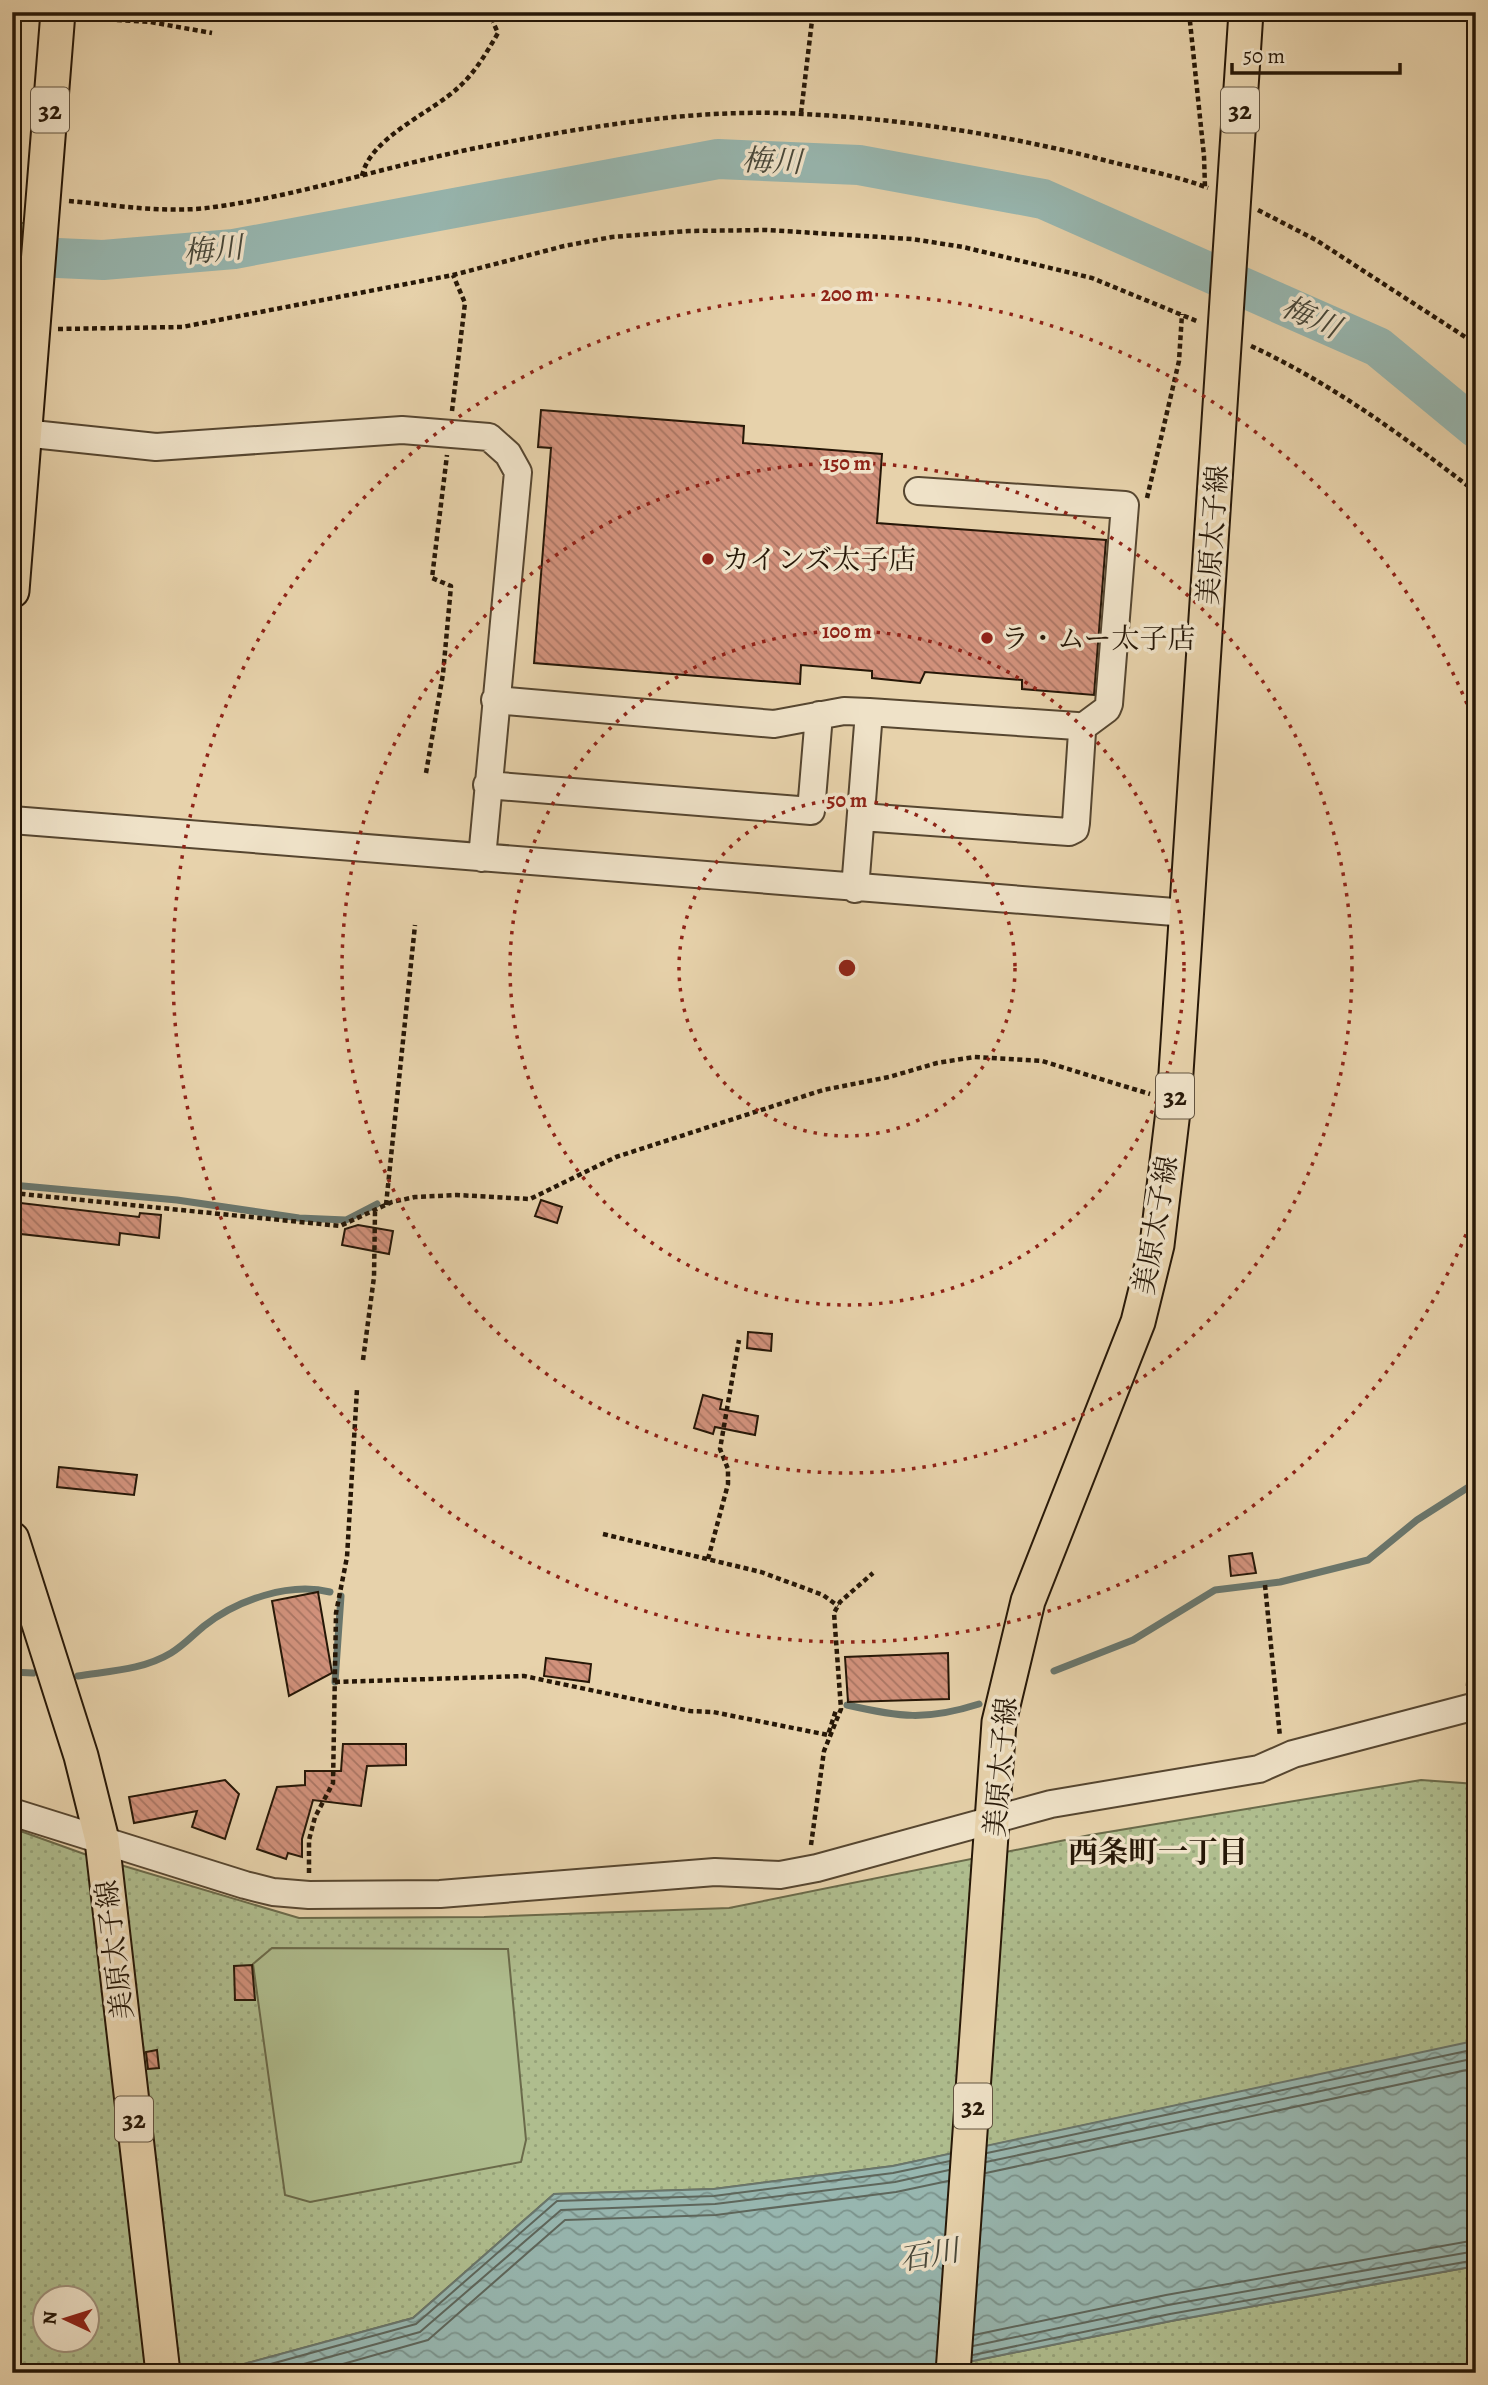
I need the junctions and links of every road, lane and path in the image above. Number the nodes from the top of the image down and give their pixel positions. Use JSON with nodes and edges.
{"nodes":[{"id":1,"x":813,"y":12,"type":"edge"},
{"id":2,"x":1189,"y":12,"type":"edge"},
{"id":3,"x":1246,"y":12,"type":"edge"},
{"id":4,"x":58,"y":14,"type":"edge"},
{"id":5,"x":493,"y":22,"type":"dead end"},
{"id":6,"x":212,"y":33,"type":"dead end"},
{"id":7,"x":801,"y":113,"type":"junction"},
{"id":8,"x":362,"y":176,"type":"junction"},
{"id":9,"x":1224,"y":197,"type":"junction"},
{"id":10,"x":42,"y":203,"type":"junction"},
{"id":11,"x":453,"y":275,"type":"junction"},
{"id":12,"x":32,"y":324,"type":"junction"},
{"id":13,"x":1226,"y":330,"type":"junction"},
{"id":14,"x":1476,"y":344,"type":"edge"},
{"id":15,"x":23,"y":433,"type":"junction"},
{"id":16,"x":449,"y":435,"type":"junction"},
{"id":17,"x":918,"y":491,"type":"dead end"},
{"id":18,"x":1476,"y":492,"type":"edge"},
{"id":19,"x":1145,"y":505,"type":"dead end"},
{"id":20,"x":12,"y":591,"type":"edge"},
{"id":21,"x":495,"y":699,"type":"junction"},
{"id":22,"x":869,"y":712,"type":"junction"},
{"id":23,"x":819,"y":715,"type":"junction"},
{"id":24,"x":1080,"y":729,"type":"junction"},
{"id":25,"x":426,"y":773,"type":"dead end"},
{"id":26,"x":487,"y":785,"type":"junction"},
{"id":27,"x":861,"y":817,"type":"junction"},
{"id":28,"x":12,"y":820,"type":"edge"},
{"id":29,"x":482,"y":858,"type":"junction"},
{"id":30,"x":855,"y":889,"type":"junction"},
{"id":31,"x":1187,"y":914,"type":"junction"},
{"id":32,"x":415,"y":925,"type":"dead end"},
{"id":33,"x":1174,"y":1103,"type":"junction"},
{"id":34,"x":12,"y":1193,"type":"edge"},
{"id":35,"x":386,"y":1205,"type":"junction"},
{"id":36,"x":375,"y":1211,"type":"junction"},
{"id":37,"x":739,"y":1340,"type":"dead end"},
{"id":38,"x":363,"y":1360,"type":"dead end"},
{"id":39,"x":357,"y":1389,"type":"dead end"},
{"id":40,"x":603,"y":1534,"type":"dead end"},
{"id":41,"x":12,"y":1539,"type":"edge"},
{"id":42,"x":1476,"y":1550,"type":"edge"},
{"id":43,"x":708,"y":1559,"type":"junction"},
{"id":44,"x":873,"y":1573,"type":"dead end"},
{"id":45,"x":1265,"y":1585,"type":"dead end"},
{"id":46,"x":838,"y":1606,"type":"junction"},
{"id":47,"x":335,"y":1682,"type":"junction"},
{"id":48,"x":1471,"y":1707,"type":"edge"},
{"id":49,"x":836,"y":1710,"type":"dead end"},
{"id":50,"x":1272,"y":1747,"type":"dead end"},
{"id":51,"x":12,"y":1811,"type":"edge"},
{"id":52,"x":993,"y":1830,"type":"junction"},
{"id":53,"x":811,"y":1849,"type":"dead end"},
{"id":54,"x":103,"y":1853,"type":"junction"},
{"id":55,"x":309,"y":1895,"type":"junction"},
{"id":56,"x":163,"y":2373,"type":"edge"},
{"id":57,"x":953,"y":2373,"type":"edge"}],
"edges":[{"from":1,"to":7,"type":"path"},
{"from":2,"to":9,"type":"path"},
{"from":3,"to":9,"type":"main road","name":"美原太子線","number":"32"},
{"from":4,"to":6,"type":"path"},
{"from":4,"to":10,"type":"main road","number":"32"},
{"from":5,"to":8,"type":"path"},
{"from":7,"to":8,"type":"path"},
{"from":7,"to":9,"type":"path"},
{"from":8,"to":10,"type":"path"},
{"from":9,"to":13,"type":"main road","name":"美原太子線","number":"32"},
{"from":9,"to":14,"type":"path"},
{"from":10,"to":12,"type":"main road","number":"32"},
{"from":11,"to":12,"type":"path"},
{"from":11,"to":16,"type":"path"},
{"from":11,"to":19,"type":"path"},
{"from":12,"to":15,"type":"main road","number":"32"},
{"from":13,"to":18,"type":"path"},
{"from":13,"to":31,"type":"main road","name":"美原太子線","number":"32"},
{"from":15,"to":16,"type":"street"},
{"from":15,"to":20,"type":"main road","number":"32"},
{"from":16,"to":21,"type":"street"},
{"from":16,"to":25,"type":"path"},
{"from":17,"to":24,"type":"street"},
{"from":21,"to":23,"type":"street"},
{"from":21,"to":26,"type":"street"},
{"from":22,"to":23,"type":"street"},
{"from":22,"to":24,"type":"street"},
{"from":22,"to":27,"type":"street"},
{"from":23,"to":26,"type":"street"},
{"from":24,"to":27,"type":"street"},
{"from":26,"to":29,"type":"street"},
{"from":27,"to":30,"type":"street"},
{"from":28,"to":29,"type":"street"},
{"from":29,"to":30,"type":"street"},
{"from":30,"to":31,"type":"street"},
{"from":31,"to":33,"type":"main road","name":"美原太子線","number":"32"},
{"from":32,"to":35,"type":"path"},
{"from":33,"to":35,"type":"path"},
{"from":33,"to":52,"type":"main road","name":"美原太子線","number":"32"},
{"from":34,"to":36,"type":"path"},
{"from":35,"to":36,"type":"path"},
{"from":36,"to":38,"type":"path"},
{"from":37,"to":43,"type":"path"},
{"from":39,"to":47,"type":"path"},
{"from":40,"to":43,"type":"path"},
{"from":41,"to":54,"type":"main road","name":"美原太子線","number":"32"},
{"from":42,"to":48,"type":"path"},
{"from":43,"to":46,"type":"path"},
{"from":44,"to":46,"type":"path"},
{"from":45,"to":50,"type":"path"},
{"from":46,"to":53,"type":"path"},
{"from":47,"to":49,"type":"path"},
{"from":47,"to":55,"type":"path"},
{"from":48,"to":52,"type":"street"},
{"from":51,"to":54,"type":"street"},
{"from":52,"to":55,"type":"street"},
{"from":52,"to":57,"type":"main road","name":"美原太子線","number":"32"},
{"from":54,"to":55,"type":"street"},
{"from":54,"to":56,"type":"main road","name":"美原太子線","number":"32"}]}
